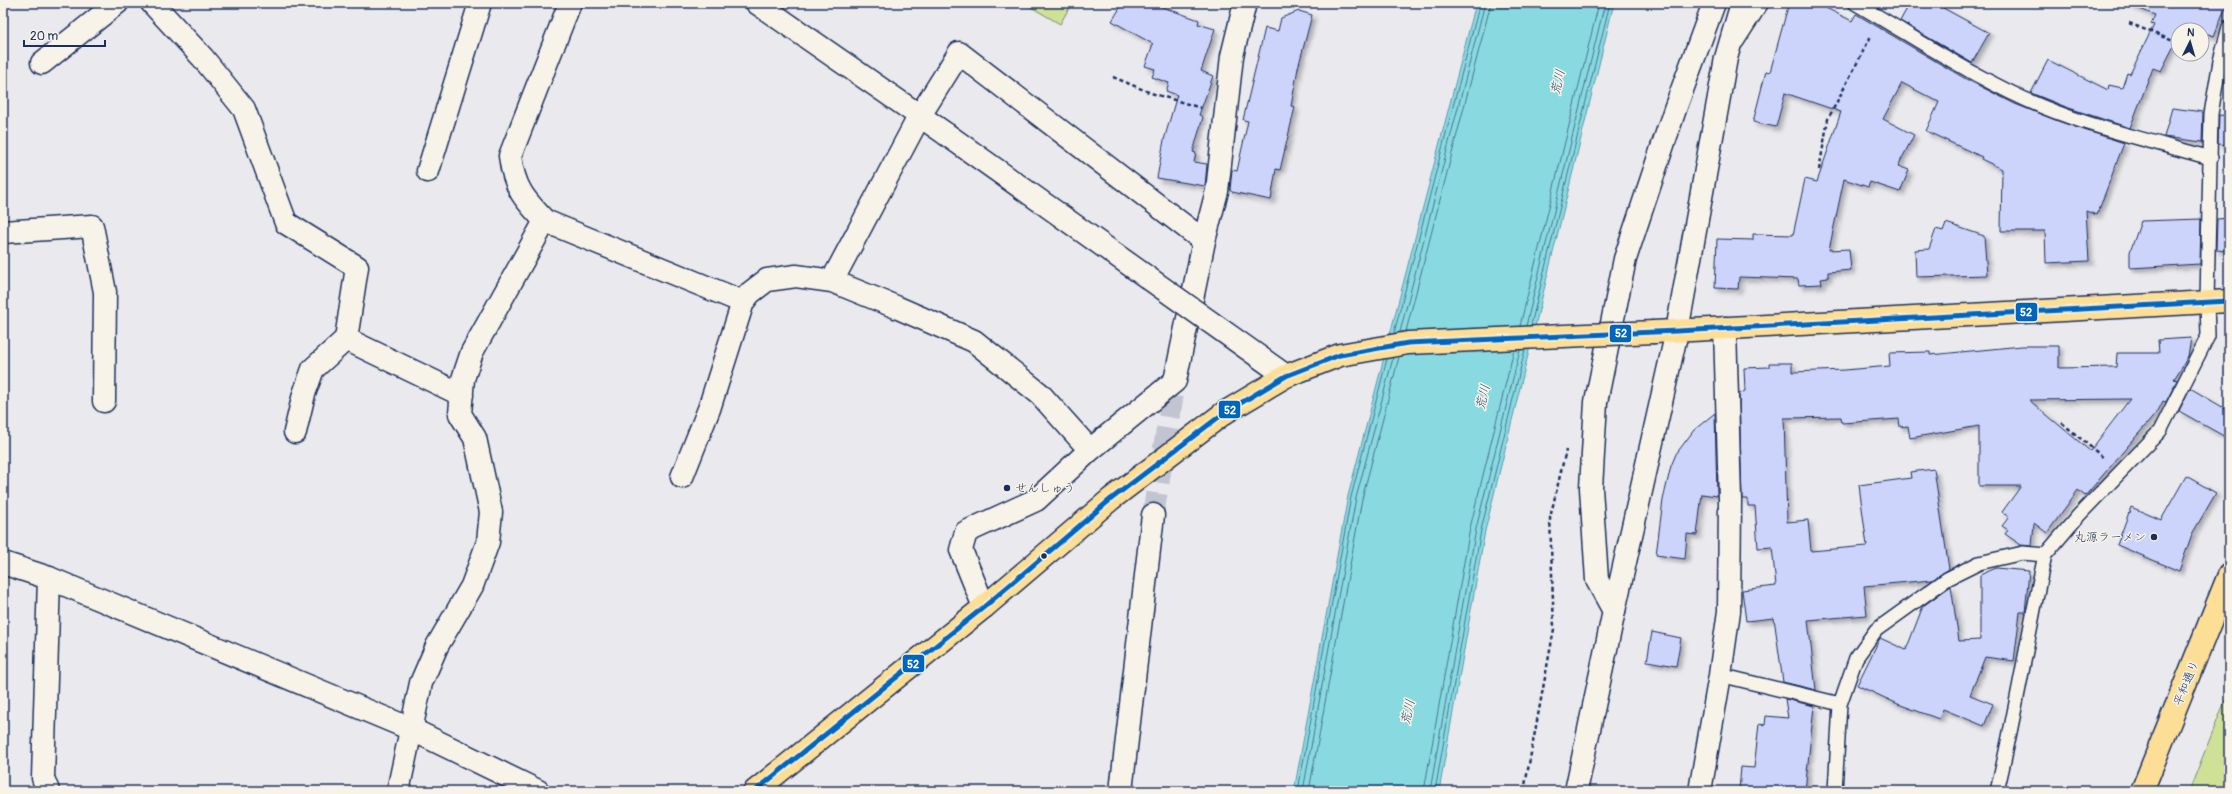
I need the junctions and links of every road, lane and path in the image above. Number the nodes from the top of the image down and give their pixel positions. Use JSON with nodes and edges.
{"nodes":[{"id":1,"x":117,"y":3,"type":"edge"},
{"id":2,"x":152,"y":3,"type":"edge"},
{"id":3,"x":480,"y":3,"type":"edge"},
{"id":4,"x":570,"y":3,"type":"edge"},
{"id":5,"x":757,"y":3,"type":"edge"},
{"id":6,"x":1245,"y":3,"type":"edge"},
{"id":7,"x":1714,"y":3,"type":"edge"},
{"id":8,"x":1742,"y":3,"type":"edge"},
{"id":9,"x":1762,"y":3,"type":"edge"},
{"id":10,"x":1855,"y":3,"type":"edge"},
{"id":11,"x":1881,"y":18,"type":"junction"},
{"id":12,"x":2129,"y":23,"type":"dead end"},
{"id":13,"x":2229,"y":27,"type":"edge"},
{"id":14,"x":2170,"y":40,"type":"edge"},
{"id":15,"x":1726,"y":58,"type":"junction"},
{"id":16,"x":42,"y":63,"type":"dead end"},
{"id":17,"x":1113,"y":77,"type":"dead end"},
{"id":18,"x":1225,"y":116,"type":"junction"},
{"id":19,"x":918,"y":117,"type":"junction"},
{"id":20,"x":2211,"y":158,"type":"junction"},
{"id":21,"x":1819,"y":170,"type":"dead end"},
{"id":22,"x":428,"y":171,"type":"dead end"},
{"id":23,"x":545,"y":222,"type":"junction"},
{"id":24,"x":3,"y":232,"type":"edge"},
{"id":25,"x":1204,"y":241,"type":"junction"},
{"id":26,"x":832,"y":281,"type":"junction"},
{"id":27,"x":2207,"y":301,"type":"junction"},
{"id":28,"x":2229,"y":301,"type":"edge"},
{"id":29,"x":743,"y":302,"type":"junction"},
{"id":30,"x":1725,"y":328,"type":"junction"},
{"id":31,"x":1677,"y":331,"type":"junction"},
{"id":32,"x":346,"y":339,"type":"junction"},
{"id":33,"x":1286,"y":376,"type":"junction"},
{"id":34,"x":462,"y":396,"type":"junction"},
{"id":35,"x":104,"y":400,"type":"dead end"},
{"id":36,"x":2062,"y":423,"type":"dead end"},
{"id":37,"x":295,"y":432,"type":"dead end"},
{"id":38,"x":1090,"y":450,"type":"junction"},
{"id":39,"x":2121,"y":472,"type":"junction"},
{"id":40,"x":682,"y":477,"type":"dead end"},
{"id":41,"x":1153,"y":515,"type":"tunnel mouth"},
{"id":42,"x":2045,"y":555,"type":"junction"},
{"id":43,"x":3,"y":563,"type":"edge"},
{"id":44,"x":2229,"y":575,"type":"edge"},
{"id":45,"x":48,"y":578,"type":"junction"},
{"id":46,"x":984,"y":607,"type":"junction"},
{"id":47,"x":1614,"y":611,"type":"junction"},
{"id":48,"x":1720,"y":675,"type":"junction"},
{"id":49,"x":1840,"y":704,"type":"junction"},
{"id":50,"x":411,"y":729,"type":"junction"},
{"id":51,"x":48,"y":791,"type":"edge"},
{"id":52,"x":398,"y":791,"type":"edge"},
{"id":53,"x":538,"y":791,"type":"edge"},
{"id":54,"x":755,"y":791,"type":"edge"},
{"id":55,"x":1121,"y":791,"type":"edge"},
{"id":56,"x":1576,"y":791,"type":"edge"},
{"id":57,"x":1700,"y":791,"type":"edge"},
{"id":58,"x":1835,"y":791,"type":"edge"},
{"id":59,"x":1997,"y":791,"type":"edge"},
{"id":60,"x":2142,"y":791,"type":"edge"}],
"edges":[{"from":1,"to":16,"type":"street"},
{"from":2,"to":32,"type":"street"},
{"from":3,"to":22,"type":"street"},
{"from":4,"to":23,"type":"street"},
{"from":5,"to":19,"type":"street"},
{"from":6,"to":18,"type":"street"},
{"from":7,"to":47,"type":"street"},
{"from":8,"to":15,"type":"street"},
{"from":9,"to":15,"type":"lane"},
{"from":10,"to":11,"type":"lane"},
{"from":11,"to":20,"type":"lane"},
{"from":11,"to":21,"type":"path"},
{"from":12,"to":14,"type":"path"},
{"from":13,"to":20,"type":"lane"},
{"from":15,"to":31,"type":"street"},
{"from":17,"to":18,"type":"path"},
{"from":18,"to":25,"type":"street"},
{"from":19,"to":25,"type":"street"},
{"from":19,"to":26,"type":"street"},
{"from":19,"to":33,"type":"street","bridge":true},
{"from":20,"to":27,"type":"lane"},
{"from":23,"to":29,"type":"street"},
{"from":23,"to":34,"type":"street"},
{"from":24,"to":35,"type":"street"},
{"from":25,"to":38,"type":"street"},
{"from":26,"to":29,"type":"street"},
{"from":26,"to":38,"type":"street"},
{"from":27,"to":28,"type":"main road"},
{"from":27,"to":30,"type":"main road"},
{"from":27,"to":39,"type":"lane"},
{"from":29,"to":40,"type":"street"},
{"from":30,"to":31,"type":"main road"},
{"from":30,"to":48,"type":"street"},
{"from":31,"to":33,"type":"main road","bridge":true},
{"from":31,"to":47,"type":"street"},
{"from":32,"to":34,"type":"street"},
{"from":32,"to":37,"type":"street"},
{"from":33,"to":46,"type":"main road","bridge":true},
{"from":34,"to":50,"type":"street"},
{"from":36,"to":39,"type":"path"},
{"from":38,"to":46,"type":"street"},
{"from":39,"to":42,"type":"lane"},
{"from":41,"to":55,"type":"street"},
{"from":42,"to":49,"type":"lane"},
{"from":42,"to":59,"type":"lane"},
{"from":43,"to":45,"type":"street"},
{"from":44,"to":60,"type":"main road","name":"平和通り"},
{"from":45,"to":50,"type":"street"},
{"from":45,"to":51,"type":"street"},
{"from":46,"to":54,"type":"main road"},
{"from":47,"to":56,"type":"street"},
{"from":48,"to":49,"type":"lane"},
{"from":48,"to":57,"type":"street"},
{"from":49,"to":58,"type":"lane"},
{"from":50,"to":52,"type":"street"},
{"from":50,"to":53,"type":"street"}]}
